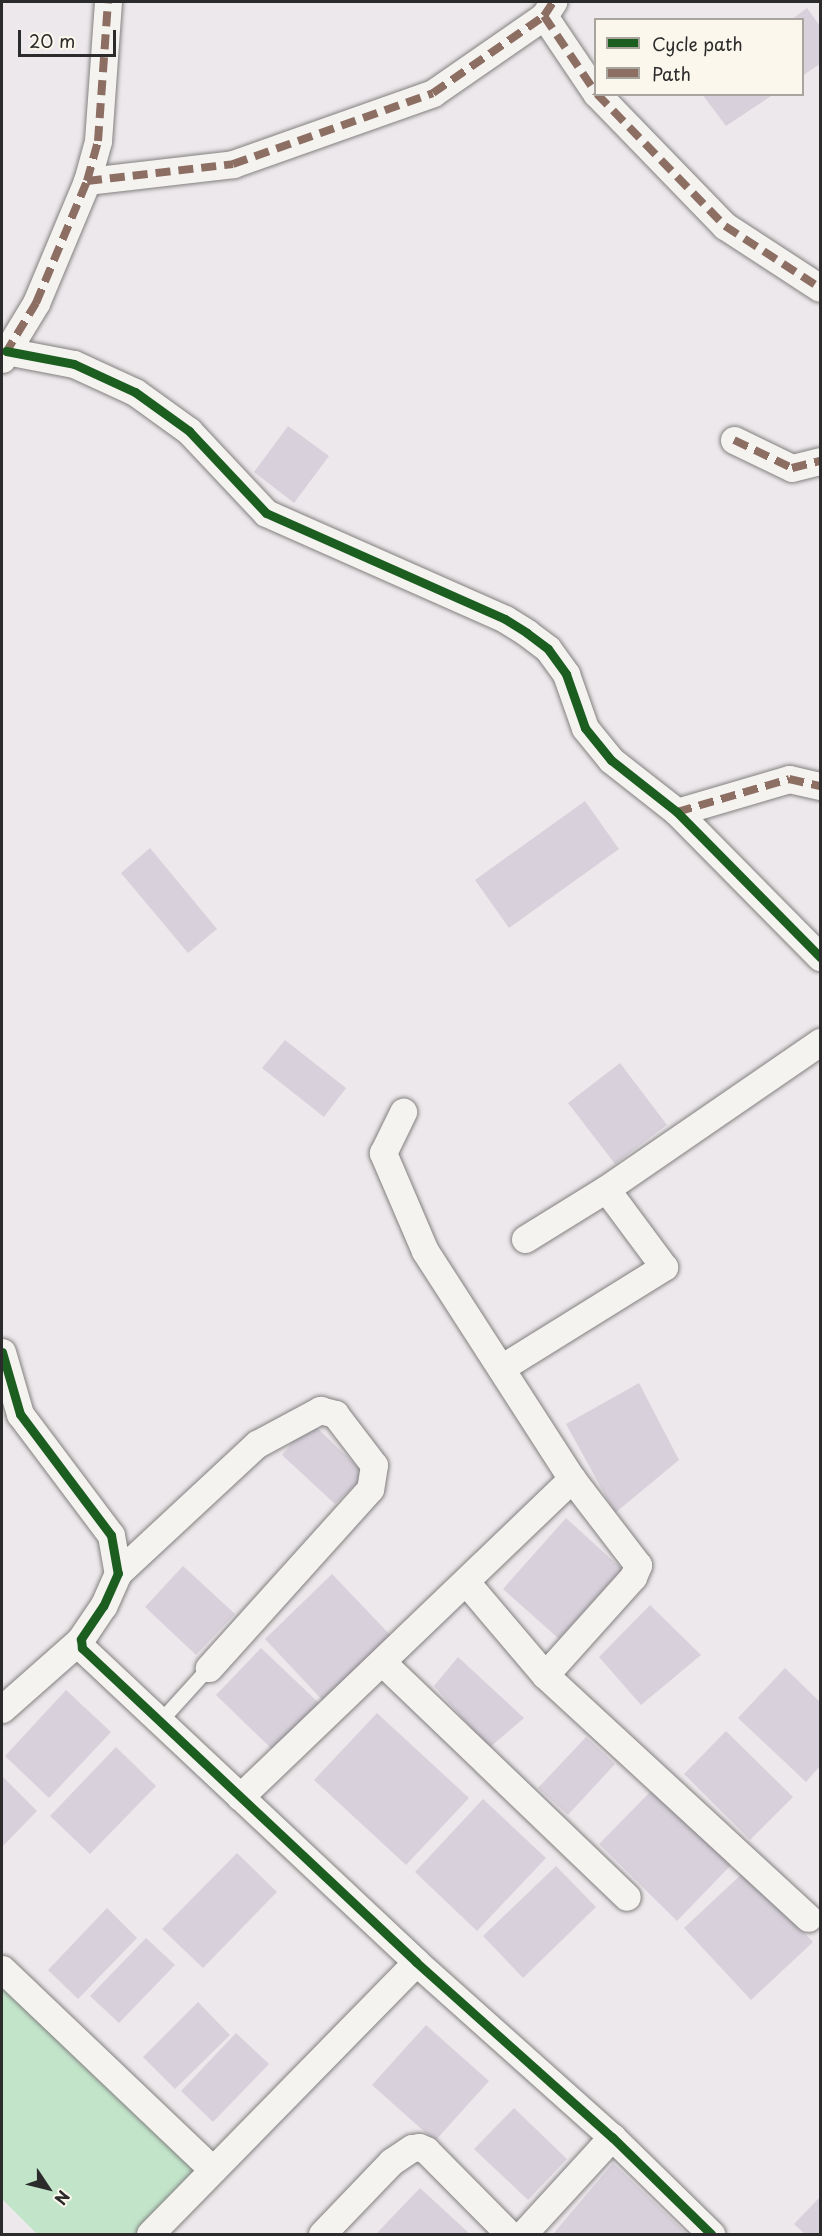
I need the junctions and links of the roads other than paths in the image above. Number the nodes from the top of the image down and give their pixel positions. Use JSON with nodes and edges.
{"nodes":[{"id":1,"x":108,"y":2,"type":"edge"},
{"id":2,"x":548,"y":9,"type":"edge"},
{"id":3,"x":594,"y":90,"type":"edge"},
{"id":4,"x":598,"y":96,"type":"edge"},
{"id":5,"x":87,"y":182,"type":"junction"},
{"id":6,"x":820,"y":288,"type":"edge"},
{"id":7,"x":4,"y":355,"type":"edge"},
{"id":8,"x":734,"y":440,"type":"dead end"},
{"id":9,"x":820,"y":461,"type":"edge"},
{"id":10,"x":820,"y":786,"type":"edge"},
{"id":11,"x":677,"y":812,"type":"junction"},
{"id":12,"x":820,"y":957,"type":"edge"},
{"id":13,"x":820,"y":1042,"type":"edge"},
{"id":14,"x":403,"y":1112,"type":"dead end"},
{"id":15,"x":606,"y":1189,"type":"junction"},
{"id":16,"x":525,"y":1239,"type":"dead end"},
{"id":17,"x":2,"y":1353,"type":"edge"},
{"id":18,"x":501,"y":1368,"type":"junction"},
{"id":19,"x":572,"y":1479,"type":"junction"},
{"id":20,"x":118,"y":1573,"type":"junction"},
{"id":21,"x":466,"y":1582,"type":"junction"},
{"id":22,"x":81,"y":1639,"type":"junction"},
{"id":23,"x":382,"y":1662,"type":"junction"},
{"id":24,"x":209,"y":1668,"type":"joint"},
{"id":25,"x":545,"y":1675,"type":"junction"},
{"id":26,"x":2,"y":1709,"type":"edge"},
{"id":27,"x":160,"y":1722,"type":"junction"},
{"id":28,"x":240,"y":1797,"type":"junction"},
{"id":29,"x":627,"y":1898,"type":"dead end"},
{"id":30,"x":808,"y":1918,"type":"dead end"},
{"id":31,"x":416,"y":1962,"type":"junction"},
{"id":32,"x":2,"y":1969,"type":"edge"},
{"id":33,"x":612,"y":2137,"type":"junction"},
{"id":34,"x":213,"y":2170,"type":"junction"},
{"id":35,"x":150,"y":2235,"type":"edge"},
{"id":36,"x":322,"y":2235,"type":"edge"},
{"id":37,"x":509,"y":2235,"type":"edge"},
{"id":38,"x":524,"y":2235,"type":"edge"},
{"id":39,"x":711,"y":2235,"type":"edge"}],
"edges":[{"from":1,"to":5,"type":"street"},
{"from":2,"to":3,"type":"street"},
{"from":2,"to":5,"type":"street"},
{"from":4,"to":6,"type":"street"},
{"from":5,"to":7,"type":"street"},
{"from":7,"to":11,"type":"street"},
{"from":8,"to":9,"type":"street"},
{"from":10,"to":11,"type":"street"},
{"from":11,"to":12,"type":"street"},
{"from":13,"to":15,"type":"street"},
{"from":14,"to":18,"type":"street"},
{"from":15,"to":16,"type":"street"},
{"from":15,"to":18,"type":"street"},
{"from":17,"to":20,"type":"street"},
{"from":18,"to":19,"type":"street"},
{"from":19,"to":21,"type":"street"},
{"from":19,"to":25,"type":"street"},
{"from":20,"to":22,"type":"street"},
{"from":20,"to":24,"type":"street"},
{"from":21,"to":23,"type":"street"},
{"from":21,"to":25,"type":"street"},
{"from":22,"to":26,"type":"street"},
{"from":22,"to":27,"type":"street"},
{"from":23,"to":28,"type":"street"},
{"from":23,"to":29,"type":"street"},
{"from":24,"to":27,"type":"lane"},
{"from":25,"to":30,"type":"street"},
{"from":27,"to":28,"type":"street"},
{"from":28,"to":31,"type":"street"},
{"from":31,"to":33,"type":"street"},
{"from":31,"to":34,"type":"street"},
{"from":32,"to":34,"type":"street"},
{"from":33,"to":38,"type":"street"},
{"from":33,"to":39,"type":"street"},
{"from":34,"to":35,"type":"street"},
{"from":36,"to":37,"type":"street"}]}
